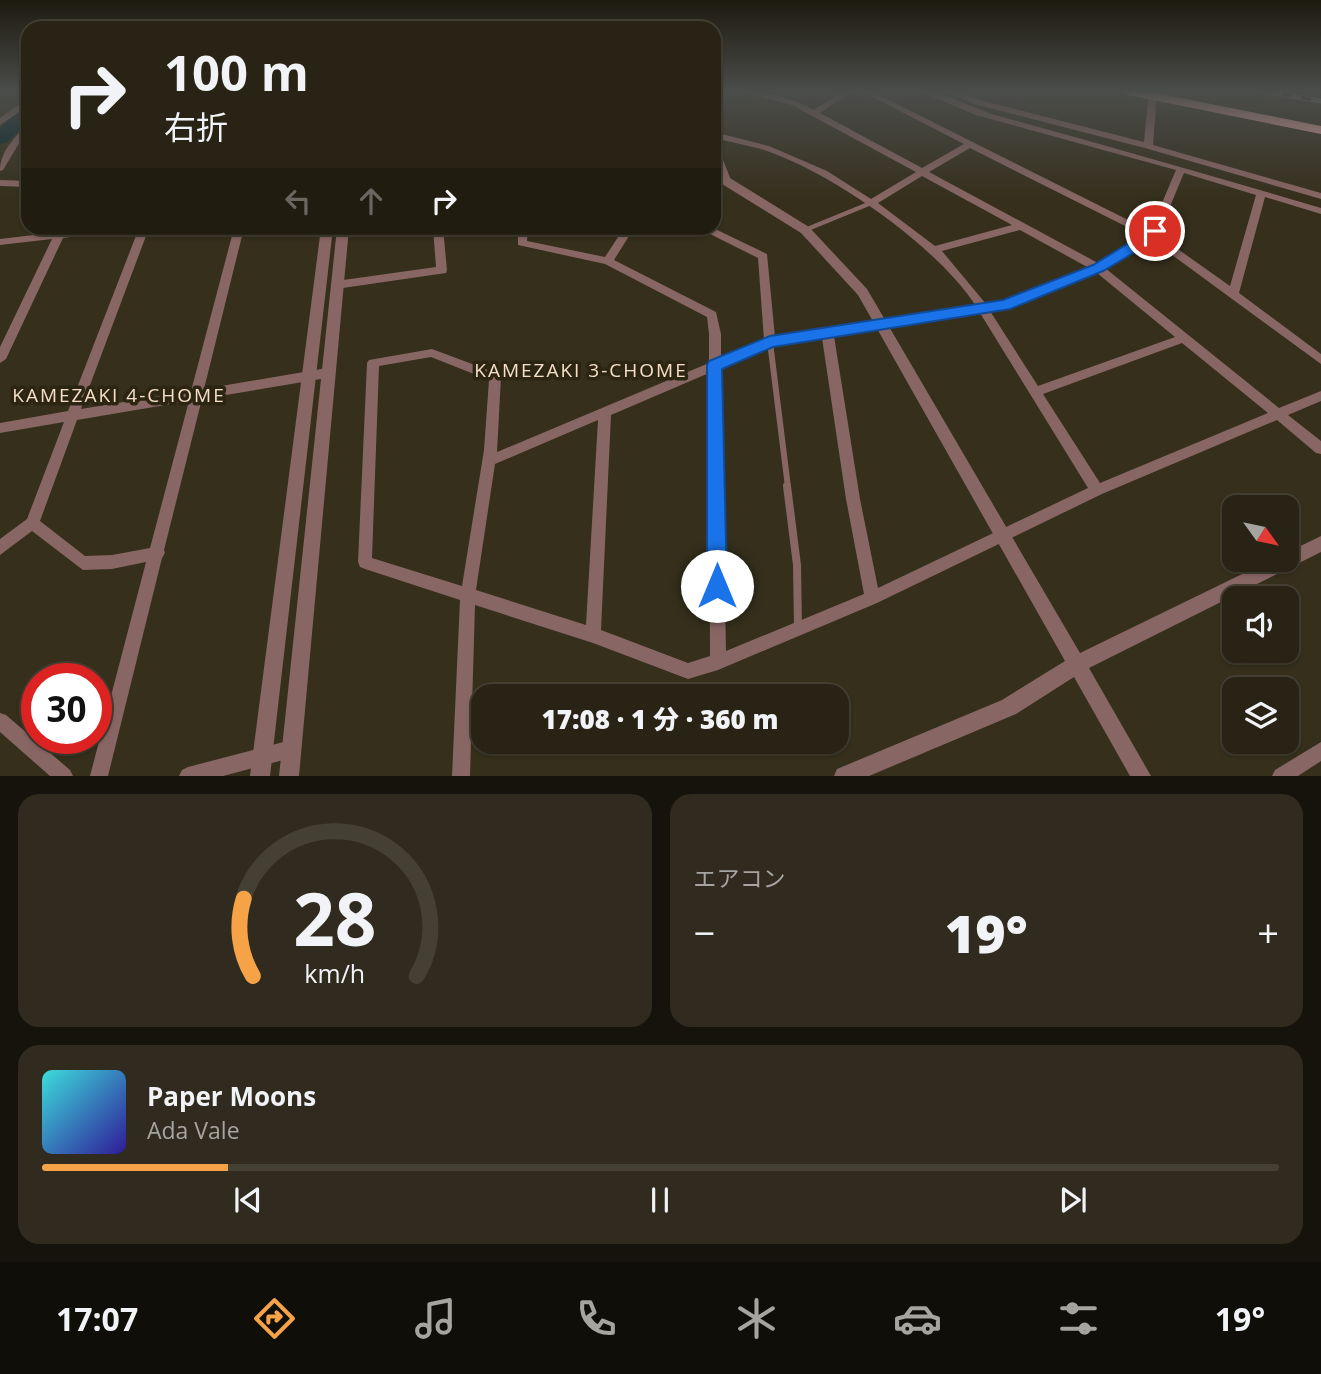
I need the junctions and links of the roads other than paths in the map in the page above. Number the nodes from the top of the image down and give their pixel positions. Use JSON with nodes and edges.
{"nodes":[{"id":1,"x":839,"y":127,"type":"edge"},
{"id":2,"x":937,"y":127,"type":"edge"},
{"id":3,"x":1030,"y":127,"type":"edge"},
{"id":4,"x":1075,"y":127,"type":"edge"},
{"id":5,"x":1150,"y":127,"type":"edge"},
{"id":6,"x":21,"y":135,"type":"edge"},
{"id":7,"x":721,"y":137,"type":"edge"},
{"id":8,"x":21,"y":143,"type":"edge"},
{"id":9,"x":13,"y":144,"type":"junction"},
{"id":10,"x":970,"y":144,"type":"junction"},
{"id":11,"x":1148,"y":146,"type":"junction"},
{"id":12,"x":0,"y":169,"type":"edge"},
{"id":13,"x":1181,"y":169,"type":"junction"},
{"id":14,"x":924,"y":172,"type":"junction"},
{"id":15,"x":721,"y":179,"type":"edge"},
{"id":16,"x":0,"y":183,"type":"edge"},
{"id":17,"x":21,"y":184,"type":"edge"},
{"id":18,"x":1261,"y":193,"type":"junction"},
{"id":19,"x":1321,"y":196,"type":"edge"},
{"id":20,"x":871,"y":203,"type":"junction"},
{"id":21,"x":1321,"y":212,"type":"edge"},
{"id":22,"x":1021,"y":226,"type":"junction"},
{"id":23,"x":804,"y":230,"type":"junction"},
{"id":24,"x":59,"y":235,"type":"joint"},
{"id":25,"x":141,"y":235,"type":"edge"},
{"id":26,"x":237,"y":235,"type":"edge"},
{"id":27,"x":326,"y":235,"type":"edge"},
{"id":28,"x":342,"y":235,"type":"edge"},
{"id":29,"x":439,"y":235,"type":"edge"},
{"id":30,"x":523,"y":235,"type":"edge"},
{"id":31,"x":625,"y":235,"type":"edge"},
{"id":32,"x":720,"y":235,"type":"edge"},
{"id":33,"x":1153,"y":236,"type":"junction"},
{"id":34,"x":0,"y":242,"type":"edge"},
{"id":35,"x":933,"y":250,"type":"junction"},
{"id":36,"x":608,"y":261,"type":"junction"},
{"id":37,"x":1098,"y":268,"type":"junction"},
{"id":38,"x":336,"y":285,"type":"junction"},
{"id":39,"x":1233,"y":293,"type":"junction"},
{"id":40,"x":981,"y":308,"type":"junction"},
{"id":41,"x":881,"y":324,"type":"junction"},
{"id":42,"x":827,"y":331,"type":"junction"},
{"id":43,"x":1183,"y":338,"type":"junction"},
{"id":44,"x":770,"y":342,"type":"junction"},
{"id":45,"x":0,"y":359,"type":"edge"},
{"id":46,"x":1321,"y":360,"type":"edge"},
{"id":47,"x":714,"y":365,"type":"junction"},
{"id":48,"x":327,"y":373,"type":"junction"},
{"id":49,"x":308,"y":376,"type":"junction"},
{"id":50,"x":1034,"y":392,"type":"junction"},
{"id":51,"x":197,"y":396,"type":"junction"},
{"id":52,"x":1321,"y":396,"type":"edge"},
{"id":53,"x":605,"y":412,"type":"junction"},
{"id":54,"x":1280,"y":414,"type":"junction"},
{"id":55,"x":73,"y":416,"type":"junction"},
{"id":56,"x":0,"y":428,"type":"edge"},
{"id":57,"x":1321,"y":449,"type":"edge"},
{"id":58,"x":489,"y":461,"type":"junction"},
{"id":59,"x":1097,"y":490,"type":"junction"},
{"id":60,"x":32,"y":523,"type":"junction"},
{"id":61,"x":1003,"y":535,"type":"junction"},
{"id":62,"x":1321,"y":544,"type":"edge"},
{"id":63,"x":0,"y":548,"type":"edge"},
{"id":64,"x":158,"y":552,"type":"junction"},
{"id":65,"x":468,"y":594,"type":"junction"},
{"id":66,"x":872,"y":598,"type":"junction"},
{"id":67,"x":798,"y":630,"type":"junction"},
{"id":68,"x":593,"y":635,"type":"junction"},
{"id":69,"x":718,"y":662,"type":"junction"},
{"id":70,"x":1077,"y":664,"type":"junction"},
{"id":71,"x":0,"y":721,"type":"edge"},
{"id":72,"x":291,"y":748,"type":"junction"},
{"id":73,"x":1321,"y":751,"type":"edge"},
{"id":74,"x":262,"y":756,"type":"junction"},
{"id":75,"x":64,"y":775,"type":"edge"},
{"id":76,"x":99,"y":775,"type":"edge"},
{"id":77,"x":188,"y":775,"type":"edge"},
{"id":78,"x":260,"y":775,"type":"edge"},
{"id":79,"x":289,"y":775,"type":"edge"},
{"id":80,"x":461,"y":775,"type":"edge"},
{"id":81,"x":844,"y":775,"type":"edge"},
{"id":82,"x":1141,"y":775,"type":"edge"},
{"id":83,"x":1281,"y":775,"type":"edge"}],
"edges":[{"from":1,"to":14,"type":"street"},
{"from":2,"to":10,"type":"street"},
{"from":3,"to":13,"type":"street"},
{"from":4,"to":11,"type":"street"},
{"from":5,"to":11,"type":"street"},
{"from":6,"to":9,"type":"street"},
{"from":7,"to":20,"type":"street"},
{"from":8,"to":9,"type":"street"},
{"from":9,"to":12,"type":"street"},
{"from":10,"to":14,"type":"street"},
{"from":10,"to":33,"type":"street"},
{"from":11,"to":19,"type":"street"},
{"from":13,"to":18,"type":"street"},
{"from":13,"to":33,"type":"street"},
{"from":14,"to":20,"type":"street"},
{"from":14,"to":22,"type":"street"},
{"from":15,"to":23,"type":"street"},
{"from":16,"to":17,"type":"street"},
{"from":18,"to":21,"type":"street"},
{"from":18,"to":39,"type":"street"},
{"from":20,"to":23,"type":"lane"},
{"from":20,"to":35,"type":"street"},
{"from":22,"to":35,"type":"street"},
{"from":22,"to":37,"type":"street"},
{"from":23,"to":41,"type":"street"},
{"from":24,"to":34,"type":"street"},
{"from":24,"to":45,"type":"street"},
{"from":25,"to":55,"type":"street"},
{"from":26,"to":51,"type":"street"},
{"from":27,"to":49,"type":"street"},
{"from":28,"to":38,"type":"street"},
{"from":29,"to":38,"type":"street"},
{"from":30,"to":36,"type":"street"},
{"from":31,"to":36,"type":"street"},
{"from":32,"to":44,"type":"street"},
{"from":33,"to":37,"type":"street"},
{"from":33,"to":39,"type":"street"},
{"from":35,"to":40,"type":"street"},
{"from":36,"to":47,"type":"street"},
{"from":37,"to":40,"type":"street"},
{"from":37,"to":43,"type":"street"},
{"from":38,"to":48,"type":"street"},
{"from":39,"to":46,"type":"street"},
{"from":40,"to":41,"type":"street"},
{"from":40,"to":50,"type":"street"},
{"from":41,"to":42,"type":"street"},
{"from":41,"to":61,"type":"street"},
{"from":42,"to":44,"type":"street"},
{"from":42,"to":66,"type":"street"},
{"from":43,"to":50,"type":"street"},
{"from":43,"to":54,"type":"street"},
{"from":44,"to":47,"type":"street"},
{"from":44,"to":67,"type":"lane"},
{"from":47,"to":53,"type":"street"},
{"from":47,"to":69,"type":"street"},
{"from":48,"to":49,"type":"street"},
{"from":48,"to":72,"type":"street"},
{"from":49,"to":51,"type":"street"},
{"from":49,"to":74,"type":"street"},
{"from":50,"to":59,"type":"street"},
{"from":51,"to":55,"type":"street"},
{"from":51,"to":64,"type":"street"},
{"from":52,"to":54,"type":"street"},
{"from":53,"to":58,"type":"street"},
{"from":53,"to":68,"type":"street"},
{"from":54,"to":57,"type":"street"},
{"from":54,"to":59,"type":"street"},
{"from":55,"to":56,"type":"street"},
{"from":55,"to":60,"type":"street"},
{"from":58,"to":65,"type":"street"},
{"from":58,"to":65,"type":"street"},
{"from":59,"to":61,"type":"street"},
{"from":60,"to":63,"type":"street"},
{"from":60,"to":64,"type":"street"},
{"from":61,"to":66,"type":"street"},
{"from":61,"to":70,"type":"street"},
{"from":62,"to":70,"type":"street"},
{"from":64,"to":76,"type":"street"},
{"from":65,"to":68,"type":"street"},
{"from":65,"to":80,"type":"street"},
{"from":66,"to":67,"type":"street"},
{"from":67,"to":69,"type":"street"},
{"from":68,"to":69,"type":"street"},
{"from":70,"to":81,"type":"street"},
{"from":70,"to":82,"type":"street"},
{"from":71,"to":75,"type":"street"},
{"from":72,"to":74,"type":"street"},
{"from":72,"to":79,"type":"street"},
{"from":73,"to":83,"type":"street"},
{"from":74,"to":77,"type":"street"},
{"from":74,"to":78,"type":"street"}]}
